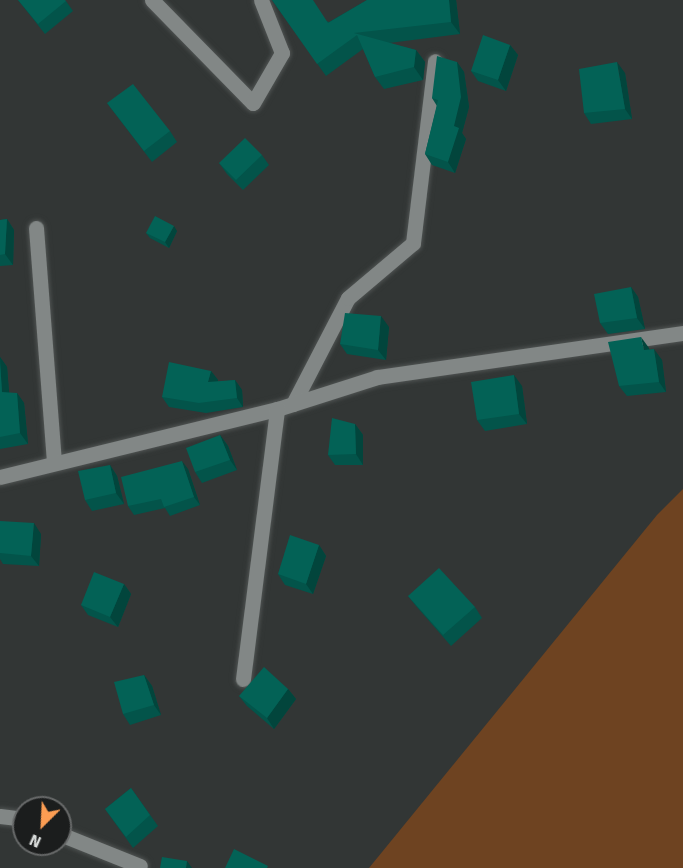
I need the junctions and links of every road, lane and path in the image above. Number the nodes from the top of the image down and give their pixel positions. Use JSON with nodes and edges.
{"nodes":[{"id":1,"x":152,"y":0,"type":"edge"},
{"id":2,"x":261,"y":0,"type":"edge"},
{"id":3,"x":435,"y":62,"type":"edge"},
{"id":4,"x":36,"y":228,"type":"dead end"},
{"id":5,"x":683,"y":333,"type":"edge"},
{"id":6,"x":293,"y":404,"type":"junction"},
{"id":7,"x":277,"y":409,"type":"junction"},
{"id":8,"x":54,"y":460,"type":"junction"},
{"id":9,"x":0,"y":477,"type":"edge"},
{"id":10,"x":243,"y":679,"type":"dead end"},
{"id":11,"x":72,"y":839,"type":"edge"},
{"id":12,"x":140,"y":866,"type":"dead end"}],
"edges":[{"from":1,"to":2,"type":"street"},
{"from":3,"to":6,"type":"street"},
{"from":4,"to":8,"type":"street"},
{"from":5,"to":6,"type":"street"},
{"from":6,"to":7,"type":"street"},
{"from":7,"to":8,"type":"street"},
{"from":7,"to":10,"type":"street"},
{"from":8,"to":9,"type":"street"},
{"from":11,"to":12,"type":"street"}]}
